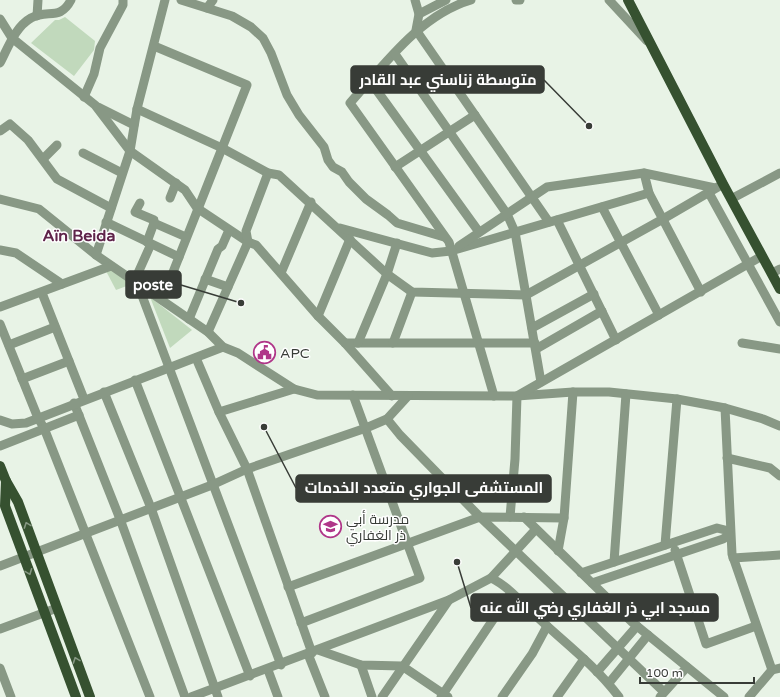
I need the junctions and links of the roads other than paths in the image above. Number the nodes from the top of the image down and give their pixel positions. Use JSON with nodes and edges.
{"nodes":[{"id":1,"x":38,"y":0,"type":"edge"},
{"id":2,"x":71,"y":0,"type":"edge"},
{"id":3,"x":123,"y":0,"type":"edge"},
{"id":4,"x":166,"y":0,"type":"edge"},
{"id":5,"x":181,"y":0,"type":"edge"},
{"id":6,"x":214,"y":0,"type":"edge"},
{"id":7,"x":415,"y":0,"type":"edge"},
{"id":8,"x":446,"y":0,"type":"edge"},
{"id":9,"x":471,"y":0,"type":"edge"},
{"id":10,"x":609,"y":0,"type":"edge"},
{"id":11,"x":628,"y":0,"type":"edge"},
{"id":12,"x":434,"y":3,"type":"edge"},
{"id":13,"x":207,"y":8,"type":"junction"},
{"id":14,"x":419,"y":14,"type":"junction"},
{"id":15,"x":37,"y":16,"type":"junction"},
{"id":16,"x":0,"y":20,"type":"edge"},
{"id":17,"x":416,"y":30,"type":"junction"},
{"id":18,"x":12,"y":38,"type":"junction"},
{"id":19,"x":154,"y":46,"type":"junction"},
{"id":20,"x":652,"y":46,"type":"junction"},
{"id":21,"x":395,"y":54,"type":"junction"},
{"id":22,"x":0,"y":63,"type":"edge"},
{"id":23,"x":370,"y":81,"type":"junction"},
{"id":24,"x":84,"y":97,"type":"junction"},
{"id":25,"x":95,"y":105,"type":"junction"},
{"id":26,"x":137,"y":109,"type":"junction"},
{"id":27,"x":475,"y":115,"type":"junction"},
{"id":28,"x":134,"y":125,"type":"junction"},
{"id":29,"x":0,"y":131,"type":"edge"},
{"id":30,"x":449,"y":132,"type":"junction"},
{"id":31,"x":57,"y":145,"type":"dead end"},
{"id":32,"x":222,"y":148,"type":"junction"},
{"id":33,"x":420,"y":150,"type":"junction"},
{"id":34,"x":130,"y":151,"type":"junction"},
{"id":35,"x":83,"y":153,"type":"dead end"},
{"id":36,"x":42,"y":159,"type":"junction"},
{"id":37,"x":395,"y":167,"type":"junction"},
{"id":38,"x":122,"y":173,"type":"junction"},
{"id":39,"x":268,"y":173,"type":"junction"},
{"id":40,"x":644,"y":173,"type":"junction"},
{"id":41,"x":780,"y":173,"type":"edge"},
{"id":42,"x":176,"y":183,"type":"junction"},
{"id":43,"x":716,"y":188,"type":"junction"},
{"id":44,"x":649,"y":193,"type":"junction"},
{"id":45,"x":532,"y":197,"type":"junction"},
{"id":46,"x":170,"y":198,"type":"dead end"},
{"id":47,"x":0,"y":199,"type":"edge"},
{"id":48,"x":731,"y":199,"type":"junction"},
{"id":49,"x":311,"y":202,"type":"junction"},
{"id":50,"x":140,"y":203,"type":"dead end"},
{"id":51,"x":602,"y":207,"type":"junction"},
{"id":52,"x":111,"y":208,"type":"junction"},
{"id":53,"x":197,"y":208,"type":"junction"},
{"id":54,"x":507,"y":214,"type":"junction"},
{"id":55,"x":663,"y":219,"type":"junction"},
{"id":56,"x":553,"y":221,"type":"junction"},
{"id":57,"x":106,"y":222,"type":"junction"},
{"id":58,"x":154,"y":223,"type":"junction"},
{"id":59,"x":338,"y":228,"type":"junction"},
{"id":60,"x":229,"y":230,"type":"junction"},
{"id":61,"x":479,"y":232,"type":"junction"},
{"id":62,"x":515,"y":232,"type":"junction"},
{"id":63,"x":186,"y":237,"type":"junction"},
{"id":64,"x":444,"y":237,"type":"junction"},
{"id":65,"x":350,"y":239,"type":"junction"},
{"id":66,"x":248,"y":242,"type":"junction"},
{"id":67,"x":149,"y":243,"type":"junction"},
{"id":68,"x":396,"y":243,"type":"junction"},
{"id":69,"x":620,"y":243,"type":"junction"},
{"id":70,"x":0,"y":250,"type":"edge"},
{"id":71,"x":451,"y":251,"type":"junction"},
{"id":72,"x":96,"y":255,"type":"junction"},
{"id":73,"x":762,"y":256,"type":"junction"},
{"id":74,"x":179,"y":257,"type":"junction"},
{"id":75,"x":747,"y":264,"type":"junction"},
{"id":76,"x":580,"y":265,"type":"junction"},
{"id":77,"x":111,"y":266,"type":"junction"},
{"id":78,"x":776,"y":271,"type":"edge"},
{"id":79,"x":281,"y":273,"type":"junction"},
{"id":80,"x":387,"y":274,"type":"junction"},
{"id":81,"x":205,"y":279,"type":"junction"},
{"id":82,"x":136,"y":283,"type":"junction"},
{"id":83,"x":62,"y":284,"type":"junction"},
{"id":84,"x":228,"y":287,"type":"junction"},
{"id":85,"x":780,"y":289,"type":"edge"},
{"id":86,"x":412,"y":292,"type":"junction"},
{"id":87,"x":701,"y":292,"type":"junction"},
{"id":88,"x":42,"y":293,"type":"junction"},
{"id":89,"x":463,"y":293,"type":"junction"},
{"id":90,"x":594,"y":294,"type":"junction"},
{"id":91,"x":526,"y":295,"type":"junction"},
{"id":92,"x":162,"y":300,"type":"junction"},
{"id":93,"x":0,"y":307,"type":"edge"},
{"id":94,"x":602,"y":311,"type":"junction"},
{"id":95,"x":659,"y":315,"type":"junction"},
{"id":96,"x":318,"y":316,"type":"junction"},
{"id":97,"x":189,"y":319,"type":"junction"},
{"id":98,"x":780,"y":322,"type":"edge"},
{"id":99,"x":0,"y":324,"type":"edge"},
{"id":100,"x":55,"y":327,"type":"junction"},
{"id":101,"x":532,"y":328,"type":"junction"},
{"id":102,"x":208,"y":332,"type":"junction"},
{"id":103,"x":616,"y":340,"type":"junction"},
{"id":104,"x":358,"y":342,"type":"junction"},
{"id":105,"x":742,"y":342,"type":"dead end"},
{"id":106,"x":345,"y":343,"type":"junction"},
{"id":107,"x":393,"y":343,"type":"junction"},
{"id":108,"x":478,"y":343,"type":"junction"},
{"id":109,"x":9,"y":345,"type":"junction"},
{"id":110,"x":535,"y":346,"type":"junction"},
{"id":111,"x":223,"y":347,"type":"junction"},
{"id":112,"x":780,"y":348,"type":"edge"},
{"id":113,"x":196,"y":358,"type":"junction"},
{"id":114,"x":69,"y":361,"type":"junction"},
{"id":115,"x":169,"y":366,"type":"junction"},
{"id":116,"x":22,"y":379,"type":"junction"},
{"id":117,"x":135,"y":380,"type":"junction"},
{"id":118,"x":542,"y":382,"type":"junction"},
{"id":119,"x":294,"y":389,"type":"junction"},
{"id":120,"x":104,"y":392,"type":"junction"},
{"id":121,"x":573,"y":392,"type":"junction"},
{"id":122,"x":626,"y":394,"type":"junction"},
{"id":123,"x":353,"y":395,"type":"junction"},
{"id":124,"x":392,"y":396,"type":"junction"},
{"id":125,"x":408,"y":396,"type":"junction"},
{"id":126,"x":494,"y":396,"type":"junction"},
{"id":127,"x":517,"y":396,"type":"junction"},
{"id":128,"x":84,"y":399,"type":"junction"},
{"id":129,"x":677,"y":399,"type":"junction"},
{"id":130,"x":74,"y":403,"type":"junction"},
{"id":131,"x":725,"y":408,"type":"junction"},
{"id":132,"x":219,"y":412,"type":"junction"},
{"id":133,"x":78,"y":415,"type":"junction"},
{"id":134,"x":38,"y":418,"type":"junction"},
{"id":135,"x":387,"y":419,"type":"junction"},
{"id":136,"x":0,"y":420,"type":"edge"},
{"id":137,"x":780,"y":426,"type":"edge"},
{"id":138,"x":44,"y":428,"type":"junction"},
{"id":139,"x":366,"y":428,"type":"junction"},
{"id":140,"x":0,"y":446,"type":"edge"},
{"id":141,"x":727,"y":458,"type":"junction"},
{"id":142,"x":0,"y":466,"type":"edge"},
{"id":143,"x":247,"y":469,"type":"junction"},
{"id":144,"x":780,"y":476,"type":"edge"},
{"id":145,"x":6,"y":481,"type":"junction"},
{"id":146,"x":212,"y":485,"type":"junction"},
{"id":147,"x":180,"y":497,"type":"junction"},
{"id":148,"x":2,"y":506,"type":"edge"},
{"id":149,"x":151,"y":508,"type":"junction"},
{"id":150,"x":480,"y":517,"type":"junction"},
{"id":151,"x":510,"y":517,"type":"junction"},
{"id":152,"x":524,"y":517,"type":"junction"},
{"id":153,"x":564,"y":518,"type":"junction"},
{"id":154,"x":120,"y":519,"type":"junction"},
{"id":155,"x":536,"y":529,"type":"junction"},
{"id":156,"x":84,"y":533,"type":"junction"},
{"id":157,"x":730,"y":535,"type":"junction"},
{"id":158,"x":408,"y":542,"type":"junction"},
{"id":159,"x":669,"y":544,"type":"junction"},
{"id":160,"x":558,"y":550,"type":"junction"},
{"id":161,"x":516,"y":551,"type":"junction"},
{"id":162,"x":36,"y":552,"type":"junction"},
{"id":163,"x":676,"y":555,"type":"junction"},
{"id":164,"x":780,"y":555,"type":"edge"},
{"id":165,"x":24,"y":557,"type":"junction"},
{"id":166,"x":733,"y":558,"type":"junction"},
{"id":167,"x":614,"y":562,"type":"junction"},
{"id":168,"x":0,"y":566,"type":"edge"},
{"id":169,"x":581,"y":573,"type":"junction"},
{"id":170,"x":491,"y":578,"type":"junction"},
{"id":171,"x":592,"y":583,"type":"junction"},
{"id":172,"x":288,"y":587,"type":"junction"},
{"id":173,"x":511,"y":593,"type":"junction"},
{"id":174,"x":449,"y":600,"type":"junction"},
{"id":175,"x":57,"y":608,"type":"junction"},
{"id":176,"x":45,"y":612,"type":"junction"},
{"id":177,"x":301,"y":623,"type":"junction"},
{"id":178,"x":547,"y":626,"type":"junction"},
{"id":179,"x":637,"y":626,"type":"junction"},
{"id":180,"x":756,"y":626,"type":"junction"},
{"id":181,"x":0,"y":629,"type":"edge"},
{"id":182,"x":648,"y":635,"type":"junction"},
{"id":183,"x":617,"y":648,"type":"junction"},
{"id":184,"x":313,"y":652,"type":"junction"},
{"id":185,"x":628,"y":658,"type":"junction"},
{"id":186,"x":584,"y":659,"type":"junction"},
{"id":187,"x":281,"y":665,"type":"junction"},
{"id":188,"x":361,"y":665,"type":"junction"},
{"id":189,"x":402,"y":666,"type":"junction"},
{"id":190,"x":687,"y":667,"type":"junction"},
{"id":191,"x":0,"y":668,"type":"edge"},
{"id":192,"x":776,"y":669,"type":"edge"},
{"id":193,"x":268,"y":670,"type":"junction"},
{"id":194,"x":597,"y":672,"type":"junction"},
{"id":195,"x":250,"y":676,"type":"junction"},
{"id":196,"x":609,"y":682,"type":"junction"},
{"id":197,"x":217,"y":693,"type":"edge"},
{"id":198,"x":662,"y":695,"type":"edge"},
{"id":199,"x":444,"y":696,"type":"edge"},
{"id":200,"x":11,"y":697,"type":"edge"},
{"id":201,"x":76,"y":697,"type":"edge"},
{"id":202,"x":90,"y":697,"type":"edge"},
{"id":203,"x":150,"y":697,"type":"edge"},
{"id":204,"x":185,"y":697,"type":"edge"},
{"id":205,"x":191,"y":697,"type":"edge"},
{"id":206,"x":278,"y":697,"type":"edge"},
{"id":207,"x":325,"y":697,"type":"edge"},
{"id":208,"x":372,"y":697,"type":"edge"},
{"id":209,"x":382,"y":697,"type":"edge"},
{"id":210,"x":502,"y":697,"type":"edge"},
{"id":211,"x":557,"y":697,"type":"edge"},
{"id":212,"x":619,"y":697,"type":"edge"},
{"id":213,"x":724,"y":697,"type":"edge"},
{"id":214,"x":749,"y":697,"type":"edge"}],
"edges":[{"from":1,"to":15,"type":"street"},
{"from":2,"to":15,"type":"street"},
{"from":3,"to":24,"type":"street"},
{"from":4,"to":19,"type":"street"},
{"from":5,"to":13,"type":"street"},
{"from":6,"to":13,"type":"street"},
{"from":7,"to":14,"type":"street"},
{"from":8,"to":12,"type":"street"},
{"from":9,"to":17,"type":"street"},
{"from":10,"to":20,"type":"street"},
{"from":11,"to":20,"type":"main road"},
{"from":12,"to":14,"type":"street"},
{"from":13,"to":64,"type":"street"},
{"from":14,"to":17,"type":"street"},
{"from":15,"to":18,"type":"street"},
{"from":16,"to":18,"type":"street"},
{"from":17,"to":21,"type":"street"},
{"from":17,"to":27,"type":"street"},
{"from":18,"to":22,"type":"street"},
{"from":18,"to":24,"type":"street"},
{"from":19,"to":26,"type":"street"},
{"from":19,"to":32,"type":"street"},
{"from":20,"to":43,"type":"main road"},
{"from":21,"to":23,"type":"street"},
{"from":21,"to":30,"type":"street"},
{"from":23,"to":33,"type":"street"},
{"from":23,"to":37,"type":"street"},
{"from":24,"to":25,"type":"street"},
{"from":25,"to":28,"type":"street"},
{"from":25,"to":34,"type":"street"},
{"from":26,"to":28,"type":"street"},
{"from":26,"to":32,"type":"street"},
{"from":27,"to":30,"type":"street"},
{"from":27,"to":45,"type":"street"},
{"from":28,"to":34,"type":"street"},
{"from":29,"to":36,"type":"street"},
{"from":30,"to":33,"type":"street"},
{"from":30,"to":54,"type":"street"},
{"from":31,"to":36,"type":"street"},
{"from":32,"to":39,"type":"street"},
{"from":32,"to":53,"type":"street"},
{"from":33,"to":37,"type":"street"},
{"from":33,"to":61,"type":"street"},
{"from":34,"to":38,"type":"street"},
{"from":34,"to":42,"type":"street"},
{"from":35,"to":38,"type":"street"},
{"from":36,"to":52,"type":"street"},
{"from":37,"to":64,"type":"street"},
{"from":38,"to":52,"type":"street"},
{"from":39,"to":49,"type":"street"},
{"from":39,"to":66,"type":"street"},
{"from":40,"to":43,"type":"street"},
{"from":40,"to":44,"type":"street"},
{"from":40,"to":45,"type":"street"},
{"from":41,"to":48,"type":"street"},
{"from":42,"to":46,"type":"street"},
{"from":42,"to":53,"type":"street"},
{"from":43,"to":48,"type":"main road"},
{"from":43,"to":55,"type":"street"},
{"from":43,"to":75,"type":"street"},
{"from":44,"to":51,"type":"street"},
{"from":44,"to":55,"type":"street"},
{"from":45,"to":54,"type":"street"},
{"from":45,"to":56,"type":"street"},
{"from":47,"to":72,"type":"street"},
{"from":48,"to":73,"type":"main road"},
{"from":49,"to":59,"type":"street"},
{"from":49,"to":79,"type":"street"},
{"from":50,"to":58,"type":"street"},
{"from":51,"to":56,"type":"street"},
{"from":51,"to":69,"type":"street"},
{"from":52,"to":57,"type":"street"},
{"from":53,"to":60,"type":"street"},
{"from":53,"to":63,"type":"street"},
{"from":54,"to":61,"type":"street"},
{"from":54,"to":62,"type":"street"},
{"from":55,"to":69,"type":"street"},
{"from":55,"to":87,"type":"street"},
{"from":56,"to":62,"type":"street"},
{"from":56,"to":76,"type":"street"},
{"from":57,"to":67,"type":"street"},
{"from":57,"to":72,"type":"street"},
{"from":58,"to":63,"type":"street"},
{"from":58,"to":67,"type":"street"},
{"from":59,"to":65,"type":"street"},
{"from":59,"to":68,"type":"street"},
{"from":60,"to":66,"type":"street"},
{"from":60,"to":81,"type":"street"},
{"from":61,"to":71,"type":"street"},
{"from":62,"to":71,"type":"street"},
{"from":62,"to":91,"type":"street"},
{"from":63,"to":74,"type":"street"},
{"from":64,"to":71,"type":"street"},
{"from":65,"to":80,"type":"street"},
{"from":65,"to":96,"type":"street"},
{"from":66,"to":79,"type":"street"},
{"from":66,"to":84,"type":"street"},
{"from":67,"to":74,"type":"street"},
{"from":67,"to":82,"type":"street"},
{"from":68,"to":71,"type":"street"},
{"from":68,"to":80,"type":"street"},
{"from":69,"to":76,"type":"street"},
{"from":69,"to":95,"type":"street"},
{"from":70,"to":83,"type":"street"},
{"from":71,"to":89,"type":"street"},
{"from":72,"to":77,"type":"street"},
{"from":73,"to":75,"type":"street"},
{"from":73,"to":78,"type":"main road"},
{"from":74,"to":92,"type":"street"},
{"from":75,"to":87,"type":"street"},
{"from":75,"to":98,"type":"street"},
{"from":76,"to":90,"type":"street"},
{"from":76,"to":91,"type":"street"},
{"from":77,"to":82,"type":"street"},
{"from":77,"to":83,"type":"street"},
{"from":78,"to":85,"type":"main road"},
{"from":79,"to":96,"type":"street"},
{"from":80,"to":86,"type":"street"},
{"from":80,"to":104,"type":"street"},
{"from":81,"to":84,"type":"street"},
{"from":81,"to":97,"type":"street"},
{"from":82,"to":92,"type":"street"},
{"from":82,"to":115,"type":"street"},
{"from":83,"to":88,"type":"street"},
{"from":84,"to":102,"type":"street"},
{"from":86,"to":89,"type":"street"},
{"from":86,"to":107,"type":"street"},
{"from":87,"to":95,"type":"street"},
{"from":88,"to":93,"type":"street"},
{"from":88,"to":100,"type":"street"},
{"from":89,"to":91,"type":"street"},
{"from":89,"to":108,"type":"street"},
{"from":90,"to":94,"type":"street"},
{"from":90,"to":101,"type":"street"},
{"from":91,"to":101,"type":"street"},
{"from":92,"to":97,"type":"street"},
{"from":94,"to":103,"type":"street"},
{"from":94,"to":110,"type":"street"},
{"from":95,"to":103,"type":"street"},
{"from":96,"to":106,"type":"street"},
{"from":97,"to":102,"type":"street"},
{"from":99,"to":109,"type":"street"},
{"from":100,"to":109,"type":"street"},
{"from":100,"to":114,"type":"street"},
{"from":101,"to":110,"type":"street"},
{"from":102,"to":111,"type":"street"},
{"from":103,"to":118,"type":"street"},
{"from":104,"to":106,"type":"street"},
{"from":104,"to":107,"type":"street"},
{"from":105,"to":112,"type":"street"},
{"from":106,"to":124,"type":"street"},
{"from":107,"to":108,"type":"street"},
{"from":108,"to":110,"type":"street"},
{"from":108,"to":126,"type":"street"},
{"from":109,"to":116,"type":"street"},
{"from":110,"to":118,"type":"street"},
{"from":111,"to":113,"type":"street"},
{"from":111,"to":119,"type":"street"},
{"from":113,"to":115,"type":"street"},
{"from":113,"to":132,"type":"street"},
{"from":114,"to":116,"type":"street"},
{"from":114,"to":128,"type":"street"},
{"from":115,"to":117,"type":"street"},
{"from":115,"to":146,"type":"street"},
{"from":116,"to":134,"type":"street"},
{"from":117,"to":120,"type":"street"},
{"from":117,"to":147,"type":"street"},
{"from":118,"to":127,"type":"street"},
{"from":119,"to":123,"type":"street"},
{"from":119,"to":132,"type":"street"},
{"from":120,"to":128,"type":"street"},
{"from":120,"to":149,"type":"street"},
{"from":121,"to":122,"type":"street"},
{"from":121,"to":127,"type":"street"},
{"from":121,"to":153,"type":"street"},
{"from":122,"to":129,"type":"street"},
{"from":122,"to":167,"type":"street"},
{"from":123,"to":124,"type":"street"},
{"from":123,"to":139,"type":"street"},
{"from":124,"to":125,"type":"street"},
{"from":125,"to":126,"type":"street"},
{"from":125,"to":135,"type":"street"},
{"from":126,"to":127,"type":"street"},
{"from":127,"to":151,"type":"street"},
{"from":128,"to":130,"type":"street"},
{"from":129,"to":131,"type":"street"},
{"from":129,"to":159,"type":"street"},
{"from":130,"to":133,"type":"street"},
{"from":130,"to":134,"type":"street"},
{"from":131,"to":137,"type":"street"},
{"from":131,"to":141,"type":"street"},
{"from":132,"to":143,"type":"street"},
{"from":133,"to":138,"type":"street"},
{"from":133,"to":154,"type":"street"},
{"from":134,"to":136,"type":"street"},
{"from":134,"to":138,"type":"street"},
{"from":135,"to":139,"type":"street"},
{"from":135,"to":150,"type":"street"},
{"from":138,"to":140,"type":"street"},
{"from":138,"to":156,"type":"street"},
{"from":139,"to":143,"type":"street"},
{"from":139,"to":158,"type":"street"},
{"from":141,"to":144,"type":"street"},
{"from":141,"to":157,"type":"street"},
{"from":142,"to":145,"type":"main road"},
{"from":143,"to":146,"type":"street"},
{"from":143,"to":172,"type":"street"},
{"from":145,"to":148,"type":"main road"},
{"from":162,"to":145,"type":"main road","one_way":true},
{"from":146,"to":147,"type":"street"},
{"from":146,"to":187,"type":"street"},
{"from":147,"to":149,"type":"street"},
{"from":147,"to":195,"type":"street"},
{"from":148,"to":165,"type":"main road"},
{"from":149,"to":154,"type":"street"},
{"from":149,"to":197,"type":"street"},
{"from":150,"to":151,"type":"street"},
{"from":150,"to":158,"type":"street"},
{"from":150,"to":161,"type":"street"},
{"from":151,"to":152,"type":"street"},
{"from":152,"to":153,"type":"street"},
{"from":152,"to":155,"type":"street"},
{"from":153,"to":160,"type":"street"},
{"from":154,"to":156,"type":"street"},
{"from":154,"to":204,"type":"street"},
{"from":155,"to":160,"type":"street"},
{"from":155,"to":161,"type":"street"},
{"from":156,"to":162,"type":"street"},
{"from":156,"to":203,"type":"street"},
{"from":157,"to":159,"type":"street"},
{"from":157,"to":163,"type":"street"},
{"from":157,"to":166,"type":"street"},
{"from":158,"to":172,"type":"street"},
{"from":158,"to":177,"type":"street"},
{"from":159,"to":163,"type":"street"},
{"from":159,"to":167,"type":"street"},
{"from":160,"to":169,"type":"street"},
{"from":161,"to":170,"type":"street"},
{"from":161,"to":183,"type":"street"},
{"from":162,"to":165,"type":"street"},
{"from":162,"to":175,"type":"main road"},
{"from":163,"to":171,"type":"street"},
{"from":163,"to":180,"type":"street"},
{"from":164,"to":166,"type":"street"},
{"from":165,"to":168,"type":"street"},
{"from":165,"to":176,"type":"main road","one_way":true},
{"from":166,"to":180,"type":"street"},
{"from":167,"to":169,"type":"street"},
{"from":169,"to":171,"type":"street"},
{"from":170,"to":173,"type":"street"},
{"from":170,"to":174,"type":"street"},
{"from":171,"to":179,"type":"street"},
{"from":172,"to":177,"type":"street"},
{"from":173,"to":178,"type":"street"},
{"from":173,"to":199,"type":"street"},
{"from":174,"to":184,"type":"street"},
{"from":174,"to":189,"type":"street"},
{"from":175,"to":176,"type":"street"},
{"from":202,"to":175,"type":"main road","one_way":true},
{"from":176,"to":181,"type":"street"},
{"from":176,"to":201,"type":"main road"},
{"from":177,"to":184,"type":"street"},
{"from":178,"to":186,"type":"street"},
{"from":178,"to":210,"type":"street"},
{"from":179,"to":182,"type":"street"},
{"from":179,"to":183,"type":"street"},
{"from":180,"to":192,"type":"street"},
{"from":182,"to":185,"type":"street"},
{"from":182,"to":190,"type":"street"},
{"from":183,"to":185,"type":"street"},
{"from":183,"to":194,"type":"street"},
{"from":184,"to":187,"type":"street"},
{"from":184,"to":188,"type":"street"},
{"from":184,"to":207,"type":"street"},
{"from":185,"to":196,"type":"street"},
{"from":185,"to":198,"type":"street"},
{"from":186,"to":194,"type":"street"},
{"from":186,"to":211,"type":"street"},
{"from":187,"to":193,"type":"street"},
{"from":188,"to":189,"type":"street"},
{"from":188,"to":208,"type":"street"},
{"from":189,"to":199,"type":"street"},
{"from":189,"to":209,"type":"street"},
{"from":190,"to":198,"type":"street"},
{"from":190,"to":213,"type":"street"},
{"from":191,"to":200,"type":"street"},
{"from":192,"to":214,"type":"street"},
{"from":193,"to":195,"type":"street"},
{"from":193,"to":206,"type":"street"},
{"from":194,"to":196,"type":"street"},
{"from":195,"to":197,"type":"street"},
{"from":196,"to":212,"type":"street"},
{"from":197,"to":205,"type":"street"}]}
